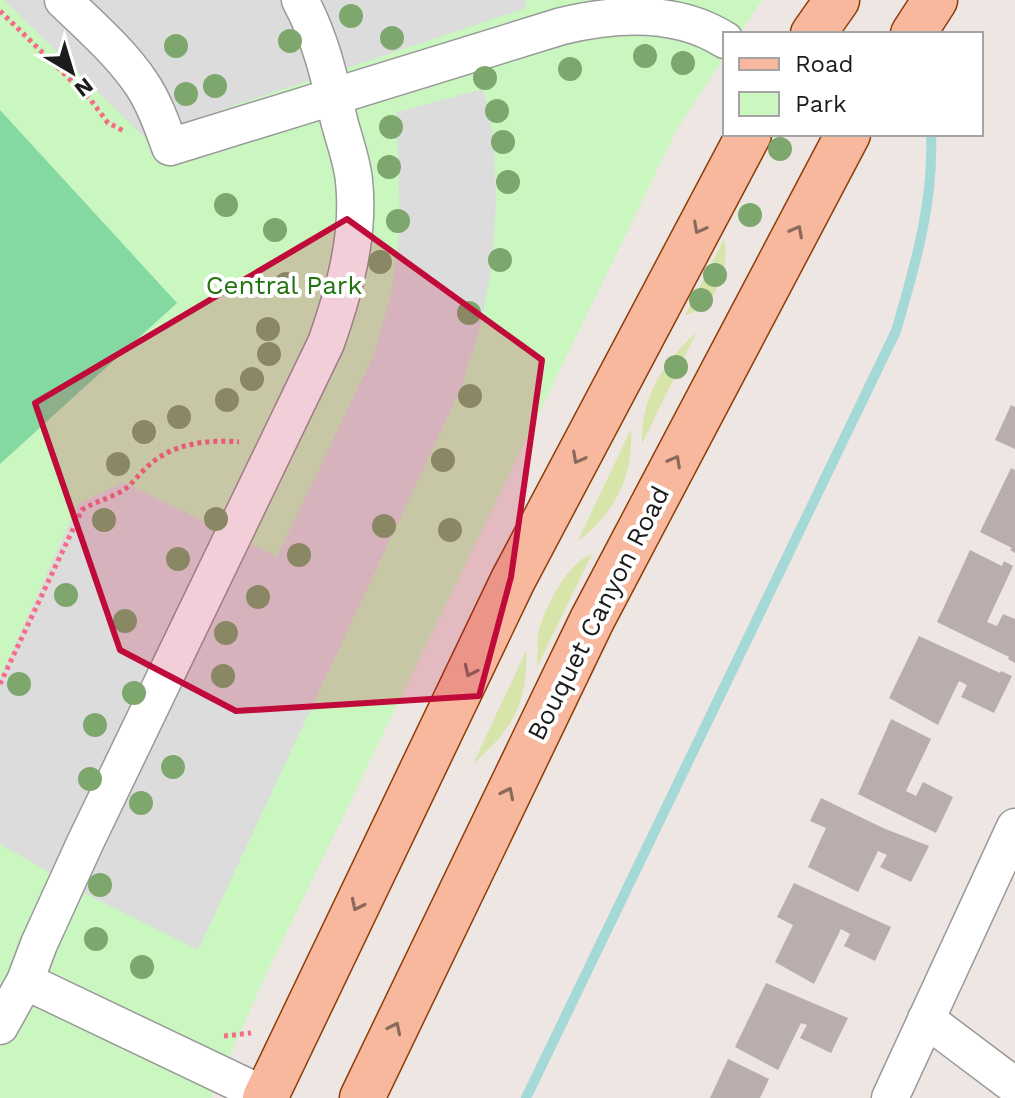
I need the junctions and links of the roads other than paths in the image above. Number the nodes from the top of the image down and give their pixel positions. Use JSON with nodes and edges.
{"nodes":[{"id":1,"x":63,"y":0,"type":"edge"},
{"id":2,"x":300,"y":0,"type":"edge"},
{"id":3,"x":935,"y":0,"type":"edge"},
{"id":4,"x":914,"y":32,"type":"edge"},
{"id":5,"x":723,"y":39,"type":"edge"},
{"id":6,"x":334,"y":96,"type":"junction"},
{"id":7,"x":748,"y":136,"type":"edge"},
{"id":8,"x":847,"y":136,"type":"edge"},
{"id":9,"x":1015,"y":827,"type":"edge"},
{"id":10,"x":25,"y":981,"type":"junction"},
{"id":11,"x":926,"y":1019,"type":"junction"},
{"id":12,"x":0,"y":1026,"type":"edge"},
{"id":13,"x":1015,"y":1086,"type":"edge"},
{"id":14,"x":266,"y":1097,"type":"edge"},
{"id":15,"x":362,"y":1098,"type":"edge"},
{"id":16,"x":890,"y":1098,"type":"edge"}],
"edges":[{"from":1,"to":6,"type":"street"},
{"from":2,"to":6,"type":"street"},
{"from":3,"to":4,"type":"main road"},
{"from":5,"to":6,"type":"street"},
{"from":6,"to":10,"type":"street"},
{"from":7,"to":14,"type":"main road","one_way":true},
{"from":15,"to":8,"type":"main road","name":"Bouquet Canyon Road","one_way":true},
{"from":9,"to":11,"type":"street"},
{"from":10,"to":12,"type":"street"},
{"from":10,"to":14,"type":"street"},
{"from":11,"to":13,"type":"street"},
{"from":11,"to":16,"type":"street"}]}
